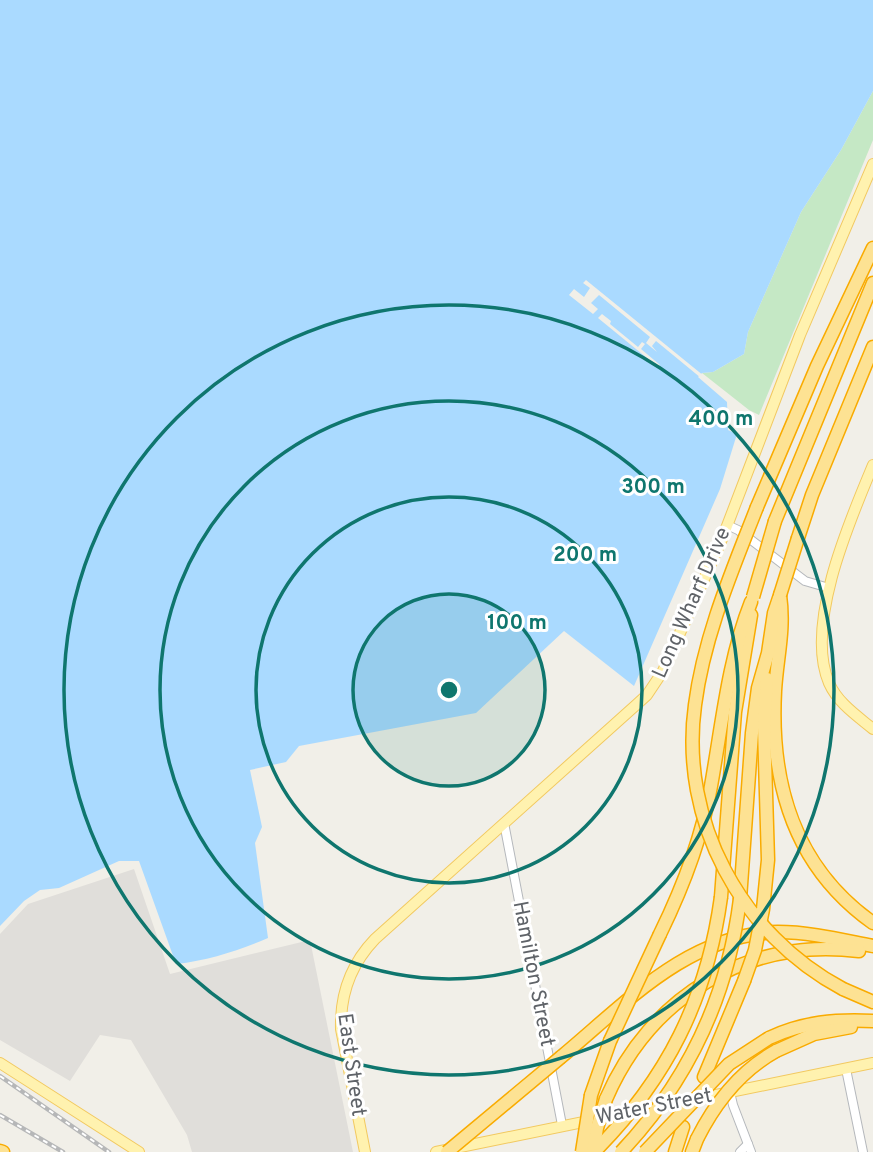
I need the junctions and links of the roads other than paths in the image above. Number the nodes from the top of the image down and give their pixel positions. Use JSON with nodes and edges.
{"nodes":[{"id":1,"x":873,"y":164,"type":"edge"},
{"id":2,"x":873,"y":248,"type":"edge"},
{"id":3,"x":873,"y":283,"type":"edge"},
{"id":4,"x":873,"y":347,"type":"edge"},
{"id":5,"x":873,"y":465,"type":"edge"},
{"id":6,"x":727,"y":525,"type":"junction"},
{"id":7,"x":829,"y":588,"type":"junction"},
{"id":8,"x":752,"y":599,"type":"junction"},
{"id":9,"x":779,"y":616,"type":"junction"},
{"id":10,"x":768,"y":653,"type":"junction"},
{"id":11,"x":873,"y":729,"type":"edge"},
{"id":12,"x":504,"y":824,"type":"junction"},
{"id":13,"x":873,"y":923,"type":"edge"},
{"id":14,"x":873,"y":946,"type":"edge"},
{"id":15,"x":873,"y":953,"type":"edge"},
{"id":16,"x":348,"y":978,"type":"joint"},
{"id":17,"x":873,"y":1002,"type":"edge"},
{"id":18,"x":873,"y":1021,"type":"edge"},
{"id":19,"x":873,"y":1026,"type":"edge"},
{"id":20,"x":0,"y":1063,"type":"edge"},
{"id":21,"x":873,"y":1063,"type":"edge"},
{"id":22,"x":846,"y":1069,"type":"junction"},
{"id":23,"x":730,"y":1091,"type":"junction"},
{"id":24,"x":562,"y":1125,"type":"junction"},
{"id":25,"x":750,"y":1148,"type":"edge"},
{"id":26,"x":139,"y":1152,"type":"edge"},
{"id":27,"x":365,"y":1152,"type":"edge"},
{"id":28,"x":436,"y":1152,"type":"edge"},
{"id":29,"x":447,"y":1152,"type":"edge"},
{"id":30,"x":582,"y":1152,"type":"edge"},
{"id":31,"x":594,"y":1152,"type":"edge"},
{"id":32,"x":621,"y":1152,"type":"edge"},
{"id":33,"x":645,"y":1152,"type":"edge"},
{"id":34,"x":675,"y":1152,"type":"edge"},
{"id":35,"x":692,"y":1152,"type":"edge"},
{"id":36,"x":740,"y":1152,"type":"edge"},
{"id":37,"x":863,"y":1152,"type":"edge"}],
"edges":[{"from":1,"to":6,"type":"main road","name":"Long Wharf Drive"},
{"from":2,"to":17,"type":"highway","bridge":true},
{"from":3,"to":8,"type":"highway","bridge":true},
{"from":4,"to":9,"type":"highway","bridge":true},
{"from":5,"to":7,"type":"main road"},
{"from":6,"to":7,"type":"street"},
{"from":6,"to":12,"type":"main road","name":"Long Wharf Drive"},
{"from":7,"to":11,"type":"main road"},
{"from":8,"to":30,"type":"highway","bridge":true},
{"from":8,"to":31,"type":"highway","bridge":true},
{"from":9,"to":10,"type":"highway"},
{"from":9,"to":13,"type":"highway"},
{"from":10,"to":32,"type":"highway","bridge":true},
{"from":10,"to":34,"type":"highway","bridge":true},
{"from":12,"to":16,"type":"main road","name":"Long Wharf Drive"},
{"from":12,"to":24,"type":"street","name":"Hamilton Street"},
{"from":14,"to":29,"type":"highway","bridge":true},
{"from":15,"to":31,"type":"highway","bridge":true},
{"from":16,"to":27,"type":"main road","name":"East Street"},
{"from":18,"to":33,"type":"highway","bridge":true},
{"from":19,"to":35,"type":"highway","bridge":true},
{"from":20,"to":26,"type":"main road"},
{"from":21,"to":22,"type":"main road","name":"Water Street"},
{"from":22,"to":23,"type":"main road","name":"Water Street"},
{"from":22,"to":37,"type":"street"},
{"from":23,"to":24,"type":"main road","name":"Water Street"},
{"from":23,"to":25,"type":"street"},
{"from":24,"to":28,"type":"main road","name":"Water Street"},
{"from":25,"to":36,"type":"street"}]}
